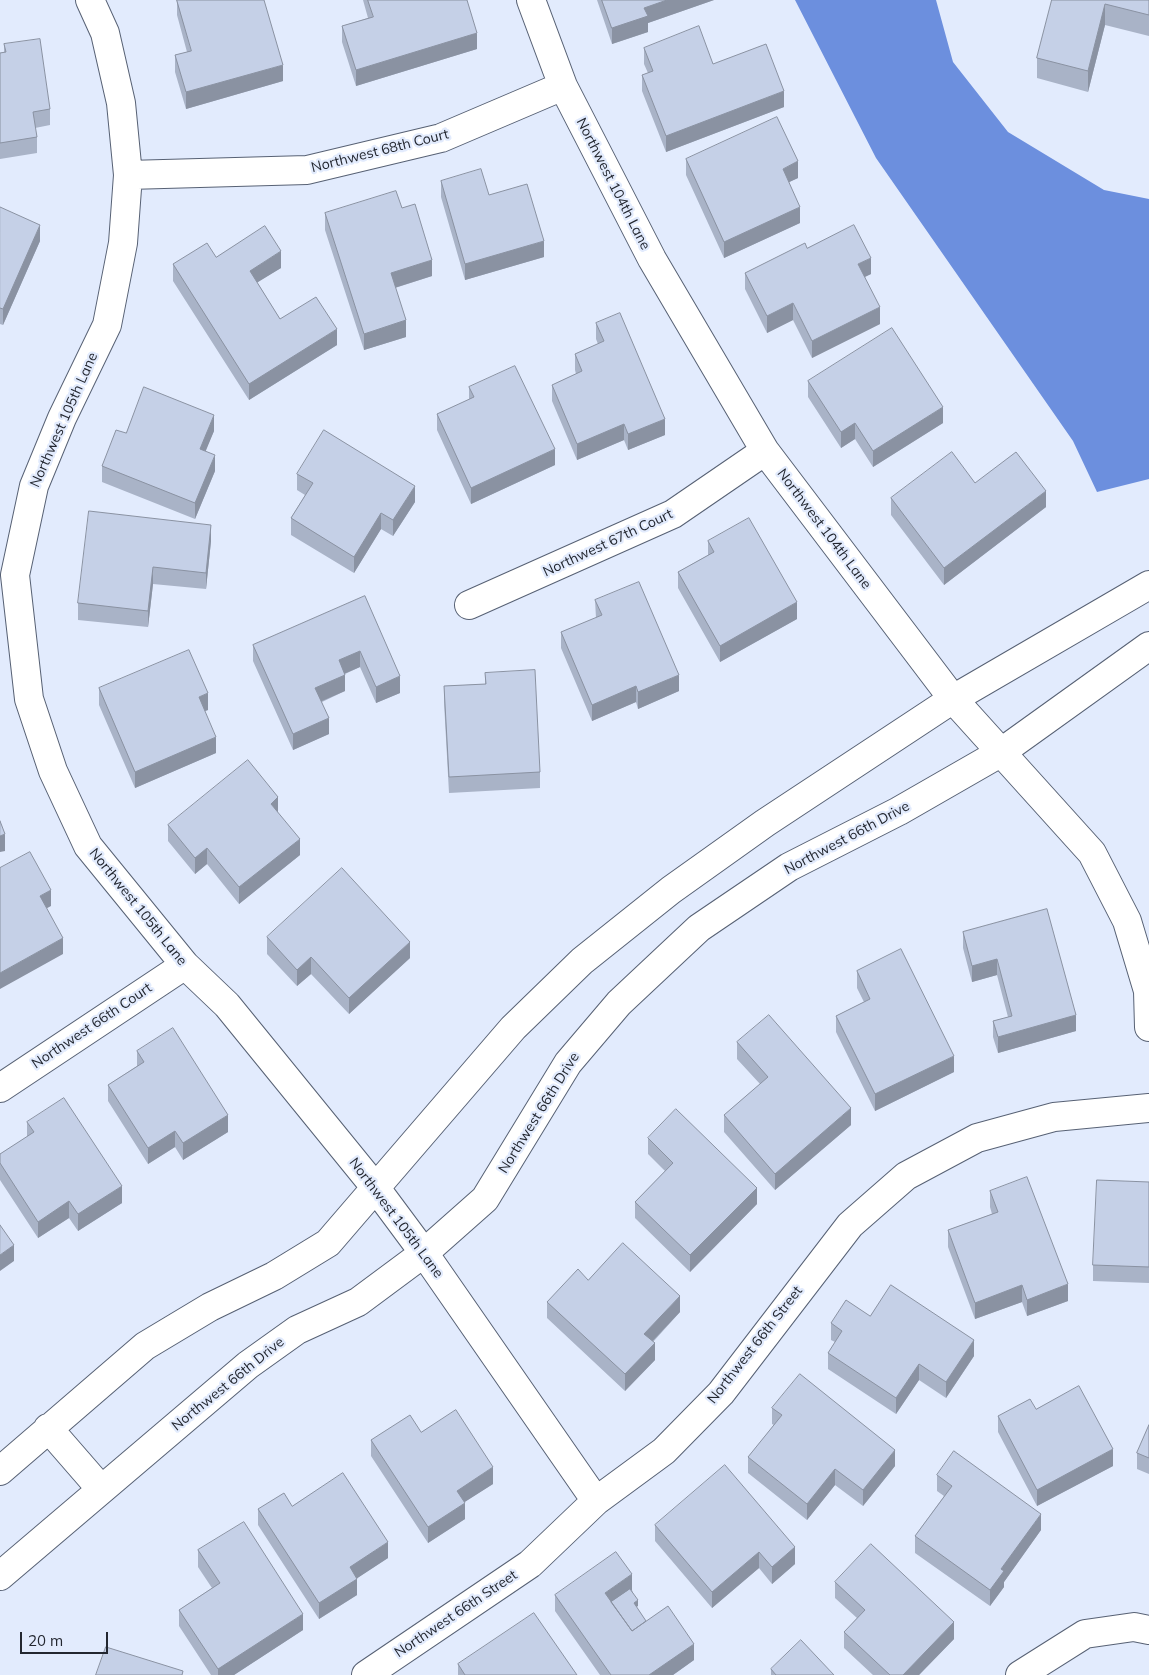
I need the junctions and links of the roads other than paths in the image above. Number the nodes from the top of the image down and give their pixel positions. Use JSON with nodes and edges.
{"nodes":[{"id":1,"x":90,"y":0,"type":"edge"},
{"id":2,"x":531,"y":0,"type":"edge"},
{"id":3,"x":563,"y":86,"type":"junction"},
{"id":4,"x":128,"y":175,"type":"junction"},
{"id":5,"x":765,"y":451,"type":"junction"},
{"id":6,"x":8,"y":575,"type":"edge"},
{"id":7,"x":1149,"y":586,"type":"edge"},
{"id":8,"x":469,"y":606,"type":"dead end"},
{"id":9,"x":1149,"y":646,"type":"edge"},
{"id":10,"x":953,"y":699,"type":"junction"},
{"id":11,"x":1000,"y":753,"type":"junction"},
{"id":12,"x":185,"y":965,"type":"junction"},
{"id":13,"x":1149,"y":1027,"type":"edge"},
{"id":14,"x":0,"y":1088,"type":"edge"},
{"id":15,"x":1149,"y":1108,"type":"edge"},
{"id":16,"x":375,"y":1188,"type":"junction"},
{"id":17,"x":424,"y":1253,"type":"junction"},
{"id":18,"x":48,"y":1428,"type":"junction"},
{"id":19,"x":0,"y":1471,"type":"edge"},
{"id":20,"x":101,"y":1489,"type":"junction"},
{"id":21,"x":596,"y":1500,"type":"junction"},
{"id":22,"x":0,"y":1576,"type":"edge"},
{"id":23,"x":1149,"y":1630,"type":"edge"},
{"id":24,"x":366,"y":1675,"type":"edge"},
{"id":25,"x":1020,"y":1675,"type":"edge"}],
"edges":[{"from":1,"to":4,"type":"street","name":"Northwest 105th Lane"},
{"from":2,"to":3,"type":"street","name":"Northwest 104th Lane"},
{"from":3,"to":4,"type":"street","name":"Northwest 68th Court"},
{"from":3,"to":5,"type":"street","name":"Northwest 104th Lane"},
{"from":4,"to":6,"type":"street","name":"Northwest 105th Lane"},
{"from":5,"to":8,"type":"street","name":"Northwest 67th Court"},
{"from":5,"to":10,"type":"street","name":"Northwest 104th Lane"},
{"from":6,"to":12,"type":"street","name":"Northwest 105th Lane"},
{"from":7,"to":10,"type":"street"},
{"from":9,"to":11,"type":"street","name":"Northwest 66th Drive"},
{"from":10,"to":11,"type":"street","name":"Northwest 104th Lane"},
{"from":10,"to":16,"type":"street"},
{"from":11,"to":13,"type":"street","name":"Northwest 104th Lane"},
{"from":11,"to":17,"type":"street","name":"Northwest 66th Drive"},
{"from":12,"to":14,"type":"street","name":"Northwest 66th Court"},
{"from":12,"to":16,"type":"street","name":"Northwest 105th Lane"},
{"from":15,"to":21,"type":"street","name":"Northwest 66th Street"},
{"from":16,"to":17,"type":"street","name":"Northwest 105th Lane"},
{"from":16,"to":18,"type":"street"},
{"from":17,"to":20,"type":"street","name":"Northwest 66th Drive"},
{"from":17,"to":21,"type":"street","name":"Northwest 105th Lane"},
{"from":18,"to":19,"type":"street"},
{"from":18,"to":20,"type":"street"},
{"from":20,"to":22,"type":"street","name":"Northwest 66th Drive"},
{"from":21,"to":24,"type":"street","name":"Northwest 66th Street"},
{"from":23,"to":25,"type":"street"}]}
